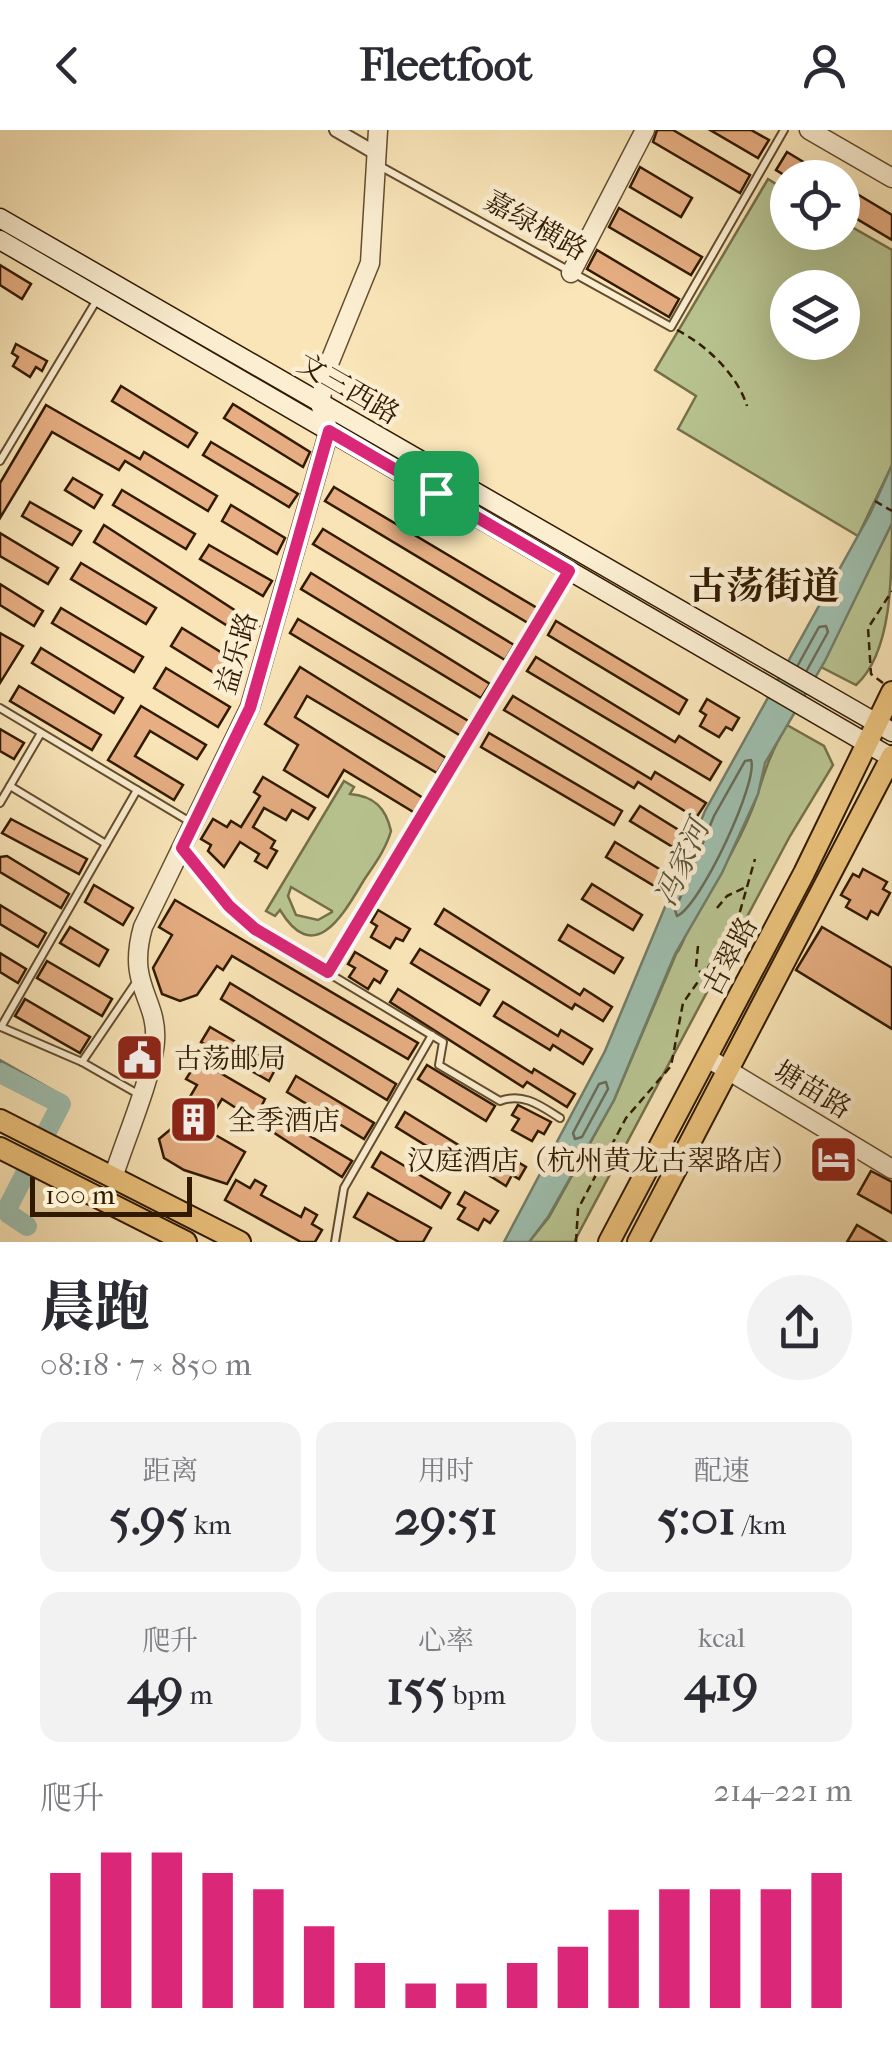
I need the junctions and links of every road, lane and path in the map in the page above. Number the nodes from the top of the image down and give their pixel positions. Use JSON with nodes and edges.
{"nodes":[{"id":1,"x":336,"y":130,"type":"edge"},
{"id":2,"x":378,"y":130,"type":"edge"},
{"id":3,"x":645,"y":130,"type":"edge"},
{"id":4,"x":784,"y":130,"type":"edge"},
{"id":5,"x":809,"y":130,"type":"edge"},
{"id":6,"x":378,"y":160,"type":"junction"},
{"id":7,"x":892,"y":178,"type":"edge"},
{"id":8,"x":0,"y":218,"type":"edge"},
{"id":9,"x":0,"y":240,"type":"edge"},
{"id":10,"x":571,"y":273,"type":"junction"},
{"id":11,"x":99,"y":296,"type":"junction"},
{"id":12,"x":671,"y":327,"type":"junction"},
{"id":13,"x":320,"y":404,"type":"junction"},
{"id":14,"x":748,"y":406,"type":"dead end"},
{"id":15,"x":329,"y":431,"type":"junction"},
{"id":16,"x":0,"y":461,"type":"edge"},
{"id":17,"x":875,"y":502,"type":"dead end"},
{"id":18,"x":892,"y":511,"type":"edge"},
{"id":19,"x":569,"y":571,"type":"junction"},
{"id":20,"x":892,"y":590,"type":"edge"},
{"id":21,"x":892,"y":691,"type":"edge"},
{"id":22,"x":0,"y":708,"type":"edge"},
{"id":23,"x":886,"y":728,"type":"edge"},
{"id":24,"x":41,"y":733,"type":"junction"},
{"id":25,"x":869,"y":746,"type":"junction"},
{"id":26,"x":892,"y":757,"type":"edge"},
{"id":27,"x":10,"y":786,"type":"junction"},
{"id":28,"x":137,"y":790,"type":"junction"},
{"id":29,"x":0,"y":804,"type":"edge"},
{"id":30,"x":193,"y":824,"type":"junction"},
{"id":31,"x":106,"y":844,"type":"junction"},
{"id":32,"x":182,"y":848,"type":"junction"},
{"id":33,"x":755,"y":859,"type":"dead end"},
{"id":34,"x":746,"y":888,"type":"junction"},
{"id":35,"x":717,"y":908,"type":"dead end"},
{"id":36,"x":698,"y":946,"type":"dead end"},
{"id":37,"x":328,"y":972,"type":"junction"},
{"id":38,"x":702,"y":974,"type":"junction"},
{"id":39,"x":137,"y":980,"type":"junction"},
{"id":40,"x":1,"y":1026,"type":"edge"},
{"id":41,"x":432,"y":1035,"type":"junction"},
{"id":42,"x":706,"y":1057,"type":"junction"},
{"id":43,"x":82,"y":1062,"type":"junction"},
{"id":44,"x":728,"y":1070,"type":"junction"},
{"id":45,"x":139,"y":1094,"type":"junction"},
{"id":46,"x":560,"y":1118,"type":"dead end"},
{"id":47,"x":8,"y":1124,"type":"edge"},
{"id":48,"x":3,"y":1149,"type":"edge"},
{"id":49,"x":892,"y":1169,"type":"edge"},
{"id":50,"x":114,"y":1175,"type":"junction"},
{"id":51,"x":186,"y":1242,"type":"edge"},
{"id":52,"x":240,"y":1242,"type":"edge"},
{"id":53,"x":334,"y":1242,"type":"edge"},
{"id":54,"x":576,"y":1242,"type":"edge"},
{"id":55,"x":609,"y":1242,"type":"edge"},
{"id":56,"x":638,"y":1242,"type":"edge"}],
"edges":[{"from":1,"to":6,"type":"street","name":"嘉绿横路"},
{"from":2,"to":6,"type":"main road"},
{"from":3,"to":10,"type":"main road"},
{"from":4,"to":12,"type":"lane"},
{"from":5,"to":7,"type":"main road"},
{"from":6,"to":10,"type":"lane","name":"嘉绿横路"},
{"from":6,"to":13,"type":"main road"},
{"from":8,"to":13,"type":"main road","name":"文三西路"},
{"from":9,"to":11,"type":"main road","name":"文三西路"},
{"from":10,"to":12,"type":"lane","name":"嘉绿横路"},
{"from":11,"to":15,"type":"main road","name":"文三西路"},
{"from":11,"to":16,"type":"lane"},
{"from":12,"to":14,"type":"path"},
{"from":13,"to":15,"type":"main road"},
{"from":13,"to":23,"type":"main road","name":"文三西路"},
{"from":15,"to":19,"type":"main road","name":"文三西路"},
{"from":15,"to":30,"type":"main road","name":"益乐路"},
{"from":17,"to":18,"type":"path"},
{"from":19,"to":25,"type":"main road","name":"文三西路"},
{"from":19,"to":37,"type":"lane"},
{"from":20,"to":21,"type":"path"},
{"from":21,"to":23,"type":"main road","name":"古翠路"},
{"from":22,"to":24,"type":"lane"},
{"from":23,"to":25,"type":"main road","name":"古翠路"},
{"from":24,"to":27,"type":"lane"},
{"from":24,"to":28,"type":"lane"},
{"from":25,"to":26,"type":"main road","name":"文三西路"},
{"from":25,"to":42,"type":"main road","name":"古翠路"},
{"from":26,"to":44,"type":"main road","name":"古翠路"},
{"from":27,"to":29,"type":"lane"},
{"from":27,"to":31,"type":"lane"},
{"from":28,"to":30,"type":"lane"},
{"from":28,"to":31,"type":"lane"},
{"from":30,"to":32,"type":"main road","name":"益乐路"},
{"from":31,"to":40,"type":"lane"},
{"from":32,"to":37,"type":"lane"},
{"from":32,"to":39,"type":"main road","name":"益乐路"},
{"from":33,"to":34,"type":"path"},
{"from":34,"to":35,"type":"path"},
{"from":34,"to":38,"type":"path"},
{"from":36,"to":38,"type":"path"},
{"from":37,"to":41,"type":"lane"},
{"from":38,"to":54,"type":"path"},
{"from":39,"to":43,"type":"lane"},
{"from":39,"to":45,"type":"main road","name":"益乐路"},
{"from":40,"to":43,"type":"lane"},
{"from":41,"to":46,"type":"lane"},
{"from":41,"to":53,"type":"lane"},
{"from":42,"to":44,"type":"main road","name":"塘苗路"},
{"from":42,"to":55,"type":"main road","name":"古翠路"},
{"from":43,"to":45,"type":"lane"},
{"from":44,"to":49,"type":"main road","name":"塘苗路"},
{"from":44,"to":56,"type":"main road","name":"古翠路"},
{"from":45,"to":50,"type":"main road","name":"益乐路"},
{"from":47,"to":50,"type":"main road"},
{"from":48,"to":51,"type":"main road"},
{"from":50,"to":52,"type":"main road"}]}
